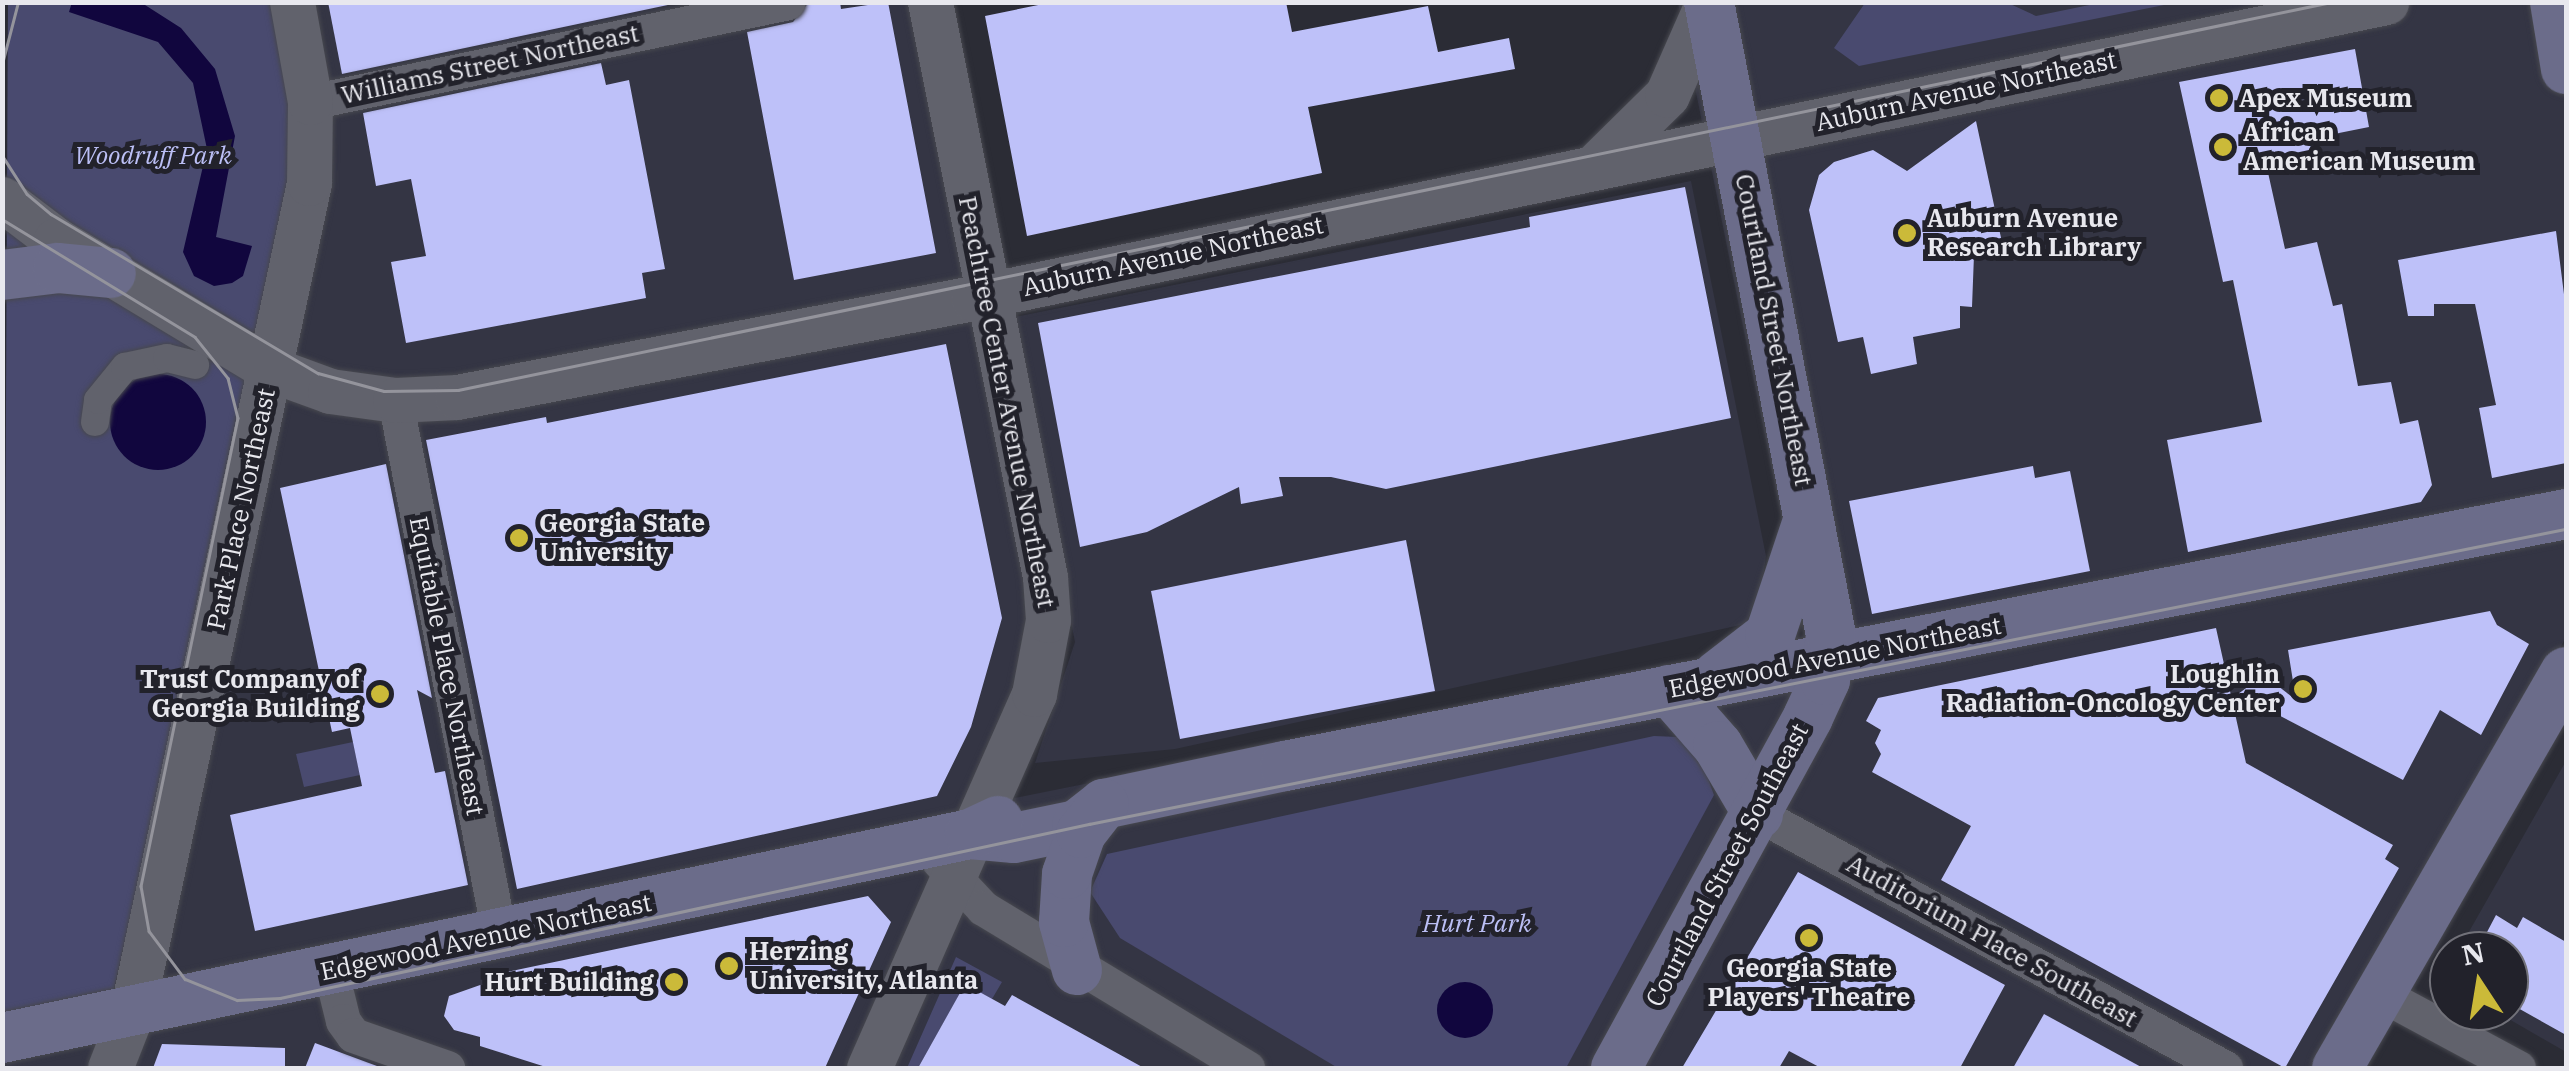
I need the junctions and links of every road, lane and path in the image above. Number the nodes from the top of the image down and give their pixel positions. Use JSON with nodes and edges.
{"nodes":[{"id":1,"x":292,"y":2,"type":"edge"},
{"id":2,"x":788,"y":2,"type":"edge"},
{"id":3,"x":930,"y":2,"type":"edge"},
{"id":4,"x":1708,"y":2,"type":"edge"},
{"id":5,"x":2386,"y":2,"type":"edge"},
{"id":6,"x":2555,"y":2,"type":"edge"},
{"id":7,"x":2566,"y":69,"type":"edge"},
{"id":8,"x":310,"y":102,"type":"junction"},
{"id":9,"x":1736,"y":139,"type":"junction"},
{"id":10,"x":1591,"y":168,"type":"junction"},
{"id":11,"x":2,"y":199,"type":"edge"},
{"id":12,"x":111,"y":273,"type":"junction"},
{"id":13,"x":2,"y":275,"type":"edge"},
{"id":14,"x":990,"y":294,"type":"junction"},
{"id":15,"x":196,"y":365,"type":"dead end"},
{"id":16,"x":270,"y":369,"type":"junction"},
{"id":17,"x":395,"y":400,"type":"junction"},
{"id":18,"x":95,"y":422,"type":"dead end"},
{"id":19,"x":1810,"y":510,"type":"junction"},
{"id":20,"x":2566,"y":514,"type":"edge"},
{"id":21,"x":1828,"y":658,"type":"junction"},
{"id":22,"x":2566,"y":672,"type":"edge"},
{"id":23,"x":1689,"y":686,"type":"junction"},
{"id":24,"x":1104,"y":804,"type":"junction"},
{"id":25,"x":1758,"y":814,"type":"junction"},
{"id":26,"x":950,"y":852,"type":"junction"},
{"id":27,"x":499,"y":933,"type":"junction"},
{"id":28,"x":1077,"y":970,"type":"junction"},
{"id":29,"x":331,"y":972,"type":"junction"},
{"id":30,"x":2379,"y":993,"type":"junction"},
{"id":31,"x":132,"y":1012,"type":"junction"},
{"id":32,"x":2,"y":1038,"type":"edge"},
{"id":33,"x":110,"y":1068,"type":"edge"},
{"id":34,"x":447,"y":1068,"type":"edge"},
{"id":35,"x":868,"y":1068,"type":"edge"},
{"id":36,"x":1247,"y":1068,"type":"edge"},
{"id":37,"x":1616,"y":1068,"type":"edge"},
{"id":38,"x":2225,"y":1068,"type":"edge"},
{"id":39,"x":2337,"y":1068,"type":"edge"},
{"id":40,"x":2518,"y":1068,"type":"edge"}],
"edges":[{"from":1,"to":8,"type":"street","name":"Park Place Northeast"},
{"from":2,"to":8,"type":"street","name":"Williams Street Northeast"},
{"from":3,"to":14,"type":"street","name":"Peachtree Center Avenue Northeast"},
{"from":4,"to":9,"type":"main road","name":"Courtland Street Northeast"},
{"from":4,"to":10,"type":"street"},
{"from":5,"to":9,"type":"street","name":"Auburn Avenue Northeast"},
{"from":6,"to":7,"type":"main road"},
{"from":8,"to":16,"type":"street","name":"Park Place Northeast"},
{"from":9,"to":10,"type":"street","name":"Auburn Avenue Northeast"},
{"from":9,"to":19,"type":"main road","name":"Courtland Street Northeast"},
{"from":10,"to":14,"type":"street","name":"Auburn Avenue Northeast"},
{"from":11,"to":12,"type":"street","name":"Auburn Avenue Northeast"},
{"from":12,"to":13,"type":"main road"},
{"from":12,"to":16,"type":"street","name":"Auburn Avenue Northeast"},
{"from":14,"to":17,"type":"street","name":"Auburn Avenue Northeast"},
{"from":14,"to":26,"type":"street","name":"Peachtree Center Avenue Northeast"},
{"from":15,"to":18,"type":"street"},
{"from":16,"to":17,"type":"street","name":"Auburn Avenue Northeast"},
{"from":16,"to":31,"type":"street","name":"Park Place Northeast"},
{"from":17,"to":27,"type":"street","name":"Equitable Place Northeast"},
{"from":19,"to":21,"type":"main road","name":"Courtland Street Northeast"},
{"from":19,"to":23,"type":"main road"},
{"from":20,"to":21,"type":"main road","name":"Edgewood Avenue Northeast"},
{"from":21,"to":23,"type":"main road","name":"Edgewood Avenue Northeast"},
{"from":21,"to":25,"type":"main road","name":"Courtland Street Southeast"},
{"from":22,"to":30,"type":"main road"},
{"from":23,"to":24,"type":"main road","name":"Edgewood Avenue Northeast"},
{"from":23,"to":25,"type":"main road"},
{"from":24,"to":26,"type":"main road","name":"Edgewood Avenue Northeast"},
{"from":24,"to":28,"type":"main road"},
{"from":25,"to":37,"type":"main road","name":"Courtland Street Southeast"},
{"from":25,"to":38,"type":"street","name":"Auditorium Place Southeast"},
{"from":26,"to":27,"type":"main road","name":"Edgewood Avenue Northeast"},
{"from":26,"to":28,"type":"street"},
{"from":26,"to":35,"type":"street","name":"Peachtree Center Avenue Northeast"},
{"from":27,"to":29,"type":"main road","name":"Edgewood Avenue Northeast"},
{"from":28,"to":36,"type":"street"},
{"from":29,"to":31,"type":"main road","name":"Edgewood Avenue Northeast"},
{"from":29,"to":34,"type":"street"},
{"from":30,"to":39,"type":"main road"},
{"from":30,"to":40,"type":"street"},
{"from":31,"to":32,"type":"main road","name":"Edgewood Avenue Northeast"},
{"from":31,"to":33,"type":"street","name":"Park Place Northeast"}]}
